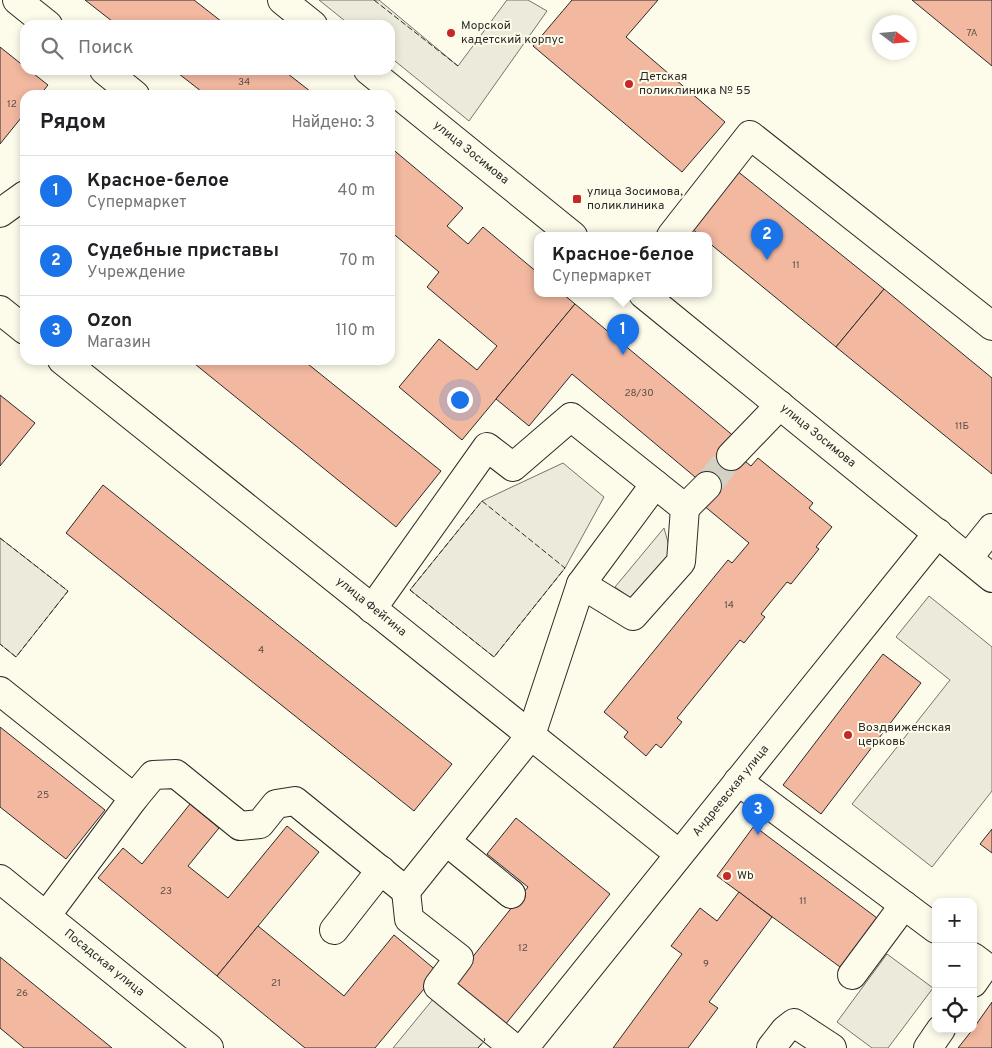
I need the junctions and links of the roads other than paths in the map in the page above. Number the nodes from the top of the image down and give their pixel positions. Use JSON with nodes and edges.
{"nodes":[{"id":1,"x":17,"y":0,"type":"edge"},
{"id":2,"x":282,"y":0,"type":"edge"},
{"id":3,"x":42,"y":20,"type":"edge"},
{"id":4,"x":307,"y":20,"type":"edge"},
{"id":5,"x":109,"y":75,"type":"edge"},
{"id":6,"x":374,"y":75,"type":"edge"},
{"id":7,"x":123,"y":90,"type":"edge"},
{"id":8,"x":393,"y":90,"type":"edge"},
{"id":9,"x":395,"y":92,"type":"edge"},
{"id":10,"x":20,"y":198,"type":"edge"},
{"id":11,"x":0,"y":214,"type":"edge"},
{"id":12,"x":568,"y":232,"type":"edge"},
{"id":13,"x":674,"y":232,"type":"edge"},
{"id":14,"x":647,"y":297,"type":"edge"},
{"id":15,"x":0,"y":310,"type":"edge"},
{"id":16,"x":20,"y":326,"type":"edge"},
{"id":17,"x":992,"y":326,"type":"edge"},
{"id":18,"x":68,"y":365,"type":"edge"},
{"id":19,"x":780,"y":405,"type":"junction"},
{"id":20,"x":731,"y":456,"type":"tunnel mouth"},
{"id":21,"x":655,"y":484,"type":"junction"},
{"id":22,"x":707,"y":486,"type":"tunnel mouth"},
{"id":23,"x":685,"y":508,"type":"junction"},
{"id":24,"x":992,"y":528,"type":"edge"},
{"id":25,"x":938,"y":533,"type":"junction"},
{"id":26,"x":968,"y":558,"type":"junction"},
{"id":27,"x":992,"y":578,"type":"edge"},
{"id":28,"x":581,"y":584,"type":"junction"},
{"id":29,"x":372,"y":609,"type":"junction"},
{"id":30,"x":0,"y":691,"type":"edge"},
{"id":31,"x":531,"y":735,"type":"junction"},
{"id":32,"x":738,"y":781,"type":"junction"},
{"id":33,"x":134,"y":798,"type":"junction"},
{"id":34,"x":446,"y":841,"type":"junction"},
{"id":35,"x":679,"y":854,"type":"junction"},
{"id":36,"x":381,"y":870,"type":"junction"},
{"id":37,"x":0,"y":878,"type":"edge"},
{"id":38,"x":406,"y":891,"type":"junction"},
{"id":39,"x":511,"y":894,"type":"dead end"},
{"id":40,"x":904,"y":905,"type":"junction"},
{"id":41,"x":46,"y":916,"type":"junction"},
{"id":42,"x":932,"y":926,"type":"edge"},
{"id":43,"x":334,"y":930,"type":"dead end"},
{"id":44,"x":852,"y":975,"type":"dead end"},
{"id":45,"x":938,"y":1033,"type":"edge"},
{"id":46,"x":209,"y":1048,"type":"edge"},
{"id":47,"x":514,"y":1048,"type":"edge"},
{"id":48,"x":524,"y":1048,"type":"edge"},
{"id":49,"x":771,"y":1048,"type":"edge"},
{"id":50,"x":832,"y":1048,"type":"edge"},
{"id":51,"x":928,"y":1048,"type":"edge"}],
"edges":[{"from":1,"to":3,"type":"street"},
{"from":2,"to":4,"type":"street"},
{"from":5,"to":7,"type":"street"},
{"from":6,"to":8,"type":"street","name":"улица Зосимова"},
{"from":9,"to":12,"type":"street","name":"улица Зосимова"},
{"from":10,"to":11,"type":"street"},
{"from":13,"to":17,"type":"street"},
{"from":14,"to":19,"type":"street","name":"улица Зосимова"},
{"from":15,"to":16,"type":"street"},
{"from":18,"to":29,"type":"street","name":"улица Фейгина"},
{"from":19,"to":20,"type":"street"},
{"from":19,"to":25,"type":"street","name":"улица Зосимова"},
{"from":21,"to":23,"type":"street"},
{"from":21,"to":28,"type":"street"},
{"from":21,"to":29,"type":"street"},
{"from":22,"to":23,"type":"street"},
{"from":23,"to":28,"type":"street"},
{"from":24,"to":26,"type":"street"},
{"from":25,"to":26,"type":"street","name":"улица Зосимова"},
{"from":25,"to":32,"type":"street","name":"Андреевская улица"},
{"from":26,"to":27,"type":"street","name":"улица Зосимова"},
{"from":28,"to":31,"type":"street"},
{"from":29,"to":31,"type":"street","name":"улица Фейгина"},
{"from":30,"to":33,"type":"street"},
{"from":31,"to":34,"type":"street"},
{"from":31,"to":35,"type":"street","name":"улица Фейгина"},
{"from":32,"to":35,"type":"street","name":"Андреевская улица"},
{"from":32,"to":40,"type":"street"},
{"from":33,"to":36,"type":"street"},
{"from":33,"to":41,"type":"street"},
{"from":34,"to":38,"type":"street"},
{"from":34,"to":39,"type":"street"},
{"from":35,"to":48,"type":"street","name":"Андреевская улица"},
{"from":36,"to":38,"type":"street"},
{"from":36,"to":43,"type":"street"},
{"from":37,"to":41,"type":"street","name":"Посадская улица"},
{"from":38,"to":47,"type":"street"},
{"from":40,"to":42,"type":"street"},
{"from":40,"to":44,"type":"street"},
{"from":41,"to":46,"type":"street","name":"Посадская улица"},
{"from":45,"to":51,"type":"street"},
{"from":49,"to":50,"type":"street"}]}
